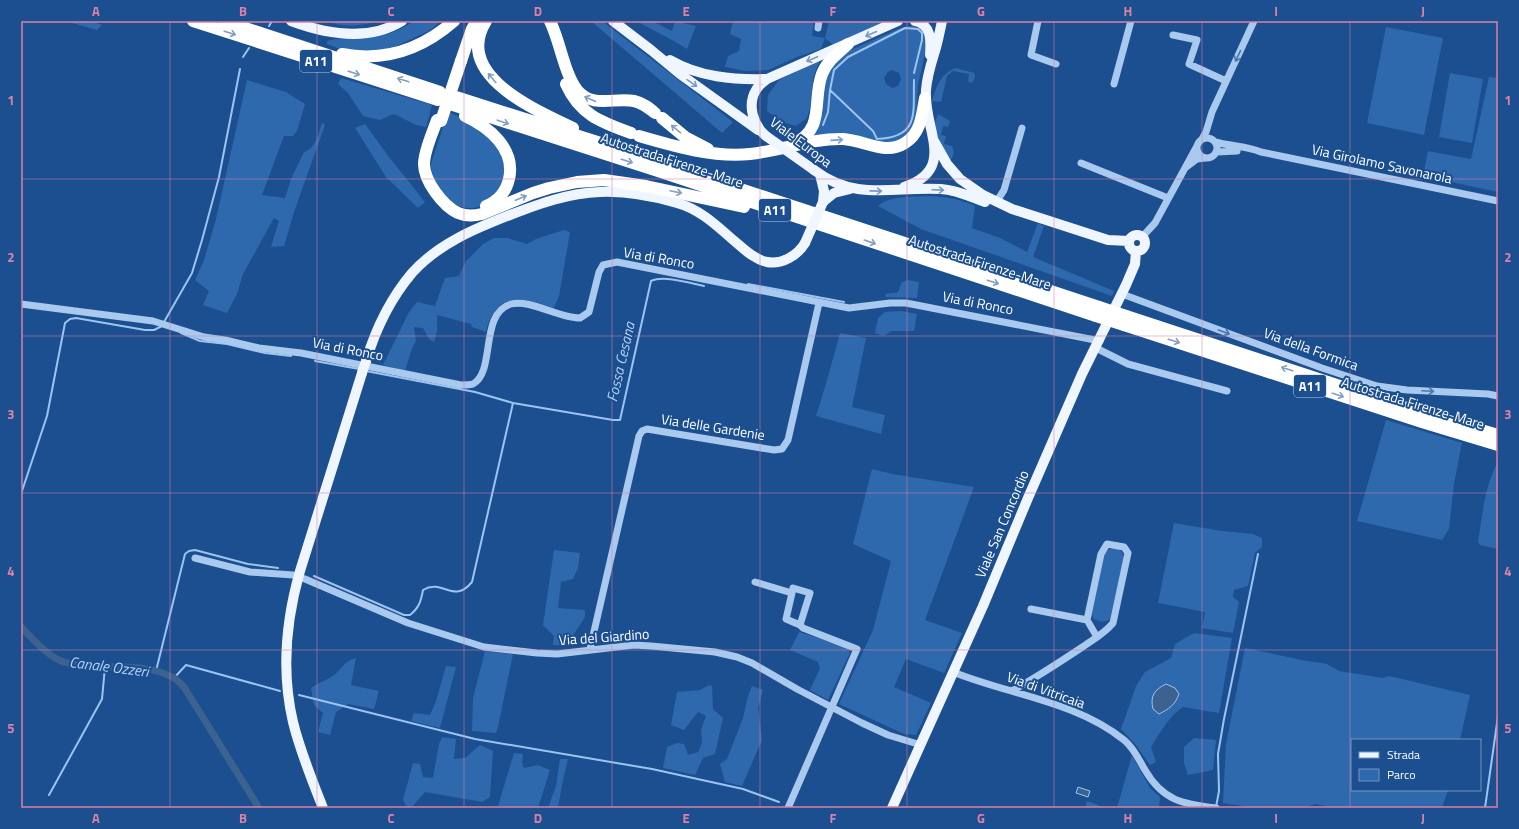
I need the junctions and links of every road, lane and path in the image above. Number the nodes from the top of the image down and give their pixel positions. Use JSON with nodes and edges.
{"nodes":[{"id":1,"x":193,"y":21,"type":"edge"},
{"id":2,"x":224,"y":21,"type":"edge"},
{"id":3,"x":291,"y":21,"type":"edge"},
{"id":4,"x":402,"y":21,"type":"edge"},
{"id":5,"x":454,"y":21,"type":"edge"},
{"id":6,"x":470,"y":21,"type":"edge"},
{"id":7,"x":476,"y":21,"type":"edge"},
{"id":8,"x":486,"y":21,"type":"edge"},
{"id":9,"x":543,"y":21,"type":"edge"},
{"id":10,"x":550,"y":21,"type":"edge"},
{"id":11,"x":613,"y":21,"type":"edge"},
{"id":12,"x":909,"y":21,"type":"edge"},
{"id":13,"x":915,"y":21,"type":"edge"},
{"id":14,"x":942,"y":21,"type":"edge"},
{"id":15,"x":1038,"y":21,"type":"edge"},
{"id":16,"x":1131,"y":21,"type":"edge"},
{"id":17,"x":1254,"y":21,"type":"edge"},
{"id":18,"x":896,"y":22,"type":"edge"},
{"id":19,"x":252,"y":30,"type":"junction"},
{"id":20,"x":1173,"y":35,"type":"dead end"},
{"id":21,"x":848,"y":44,"type":"junction"},
{"id":22,"x":651,"y":50,"type":"junction"},
{"id":23,"x":458,"y":60,"type":"junction"},
{"id":24,"x":1056,"y":64,"type":"dead end"},
{"id":25,"x":928,"y":73,"type":"junction"},
{"id":26,"x":767,"y":79,"type":"junction"},
{"id":27,"x":1226,"y":82,"type":"junction"},
{"id":28,"x":1114,"y":84,"type":"dead end"},
{"id":29,"x":925,"y":98,"type":"junction"},
{"id":30,"x":453,"y":104,"type":"junction"},
{"id":31,"x":1022,"y":128,"type":"dead end"},
{"id":32,"x":765,"y":135,"type":"junction"},
{"id":33,"x":1202,"y":139,"type":"junction"},
{"id":34,"x":934,"y":141,"type":"junction"},
{"id":35,"x":1215,"y":142,"type":"junction"},
{"id":36,"x":610,"y":146,"type":"junction"},
{"id":37,"x":1197,"y":146,"type":"junction"},
{"id":38,"x":771,"y":151,"type":"junction"},
{"id":39,"x":1217,"y":152,"type":"junction"},
{"id":40,"x":1261,"y":152,"type":"junction"},
{"id":41,"x":717,"y":153,"type":"junction"},
{"id":42,"x":1205,"y":158,"type":"junction"},
{"id":43,"x":1081,"y":163,"type":"dead end"},
{"id":44,"x":1185,"y":168,"type":"junction"},
{"id":45,"x":817,"y":172,"type":"junction"},
{"id":46,"x":854,"y":189,"type":"junction"},
{"id":47,"x":899,"y":189,"type":"junction"},
{"id":48,"x":1168,"y":198,"type":"junction"},
{"id":49,"x":997,"y":201,"type":"junction"},
{"id":50,"x":1498,"y":201,"type":"edge"},
{"id":51,"x":823,"y":202,"type":"junction"},
{"id":52,"x":446,"y":204,"type":"junction"},
{"id":53,"x":1012,"y":209,"type":"junction"},
{"id":54,"x":804,"y":219,"type":"junction"},
{"id":55,"x":1142,"y":237,"type":"junction"},
{"id":56,"x":1129,"y":241,"type":"junction"},
{"id":57,"x":1136,"y":251,"type":"junction"},
{"id":58,"x":1122,"y":294,"type":"junction"},
{"id":59,"x":819,"y":303,"type":"junction"},
{"id":60,"x":21,"y":304,"type":"edge"},
{"id":61,"x":1098,"y":312,"type":"junction"},
{"id":62,"x":1125,"y":320,"type":"junction"},
{"id":63,"x":1098,"y":344,"type":"junction"},
{"id":64,"x":1227,"y":391,"type":"dead end"},
{"id":65,"x":1498,"y":396,"type":"edge"},
{"id":66,"x":1498,"y":435,"type":"edge"},
{"id":67,"x":1498,"y":444,"type":"edge"},
{"id":68,"x":195,"y":558,"type":"dead end"},
{"id":69,"x":293,"y":575,"type":"dead end"},
{"id":70,"x":306,"y":579,"type":"dead end"},
{"id":71,"x":755,"y":582,"type":"dead end"},
{"id":72,"x":792,"y":593,"type":"junction"},
{"id":73,"x":1031,"y":609,"type":"dead end"},
{"id":74,"x":1087,"y":620,"type":"junction"},
{"id":75,"x":800,"y":625,"type":"junction"},
{"id":76,"x":1096,"y":637,"type":"junction"},
{"id":77,"x":590,"y":649,"type":"junction"},
{"id":78,"x":953,"y":672,"type":"junction"},
{"id":79,"x":1012,"y":691,"type":"junction"},
{"id":80,"x":832,"y":707,"type":"junction"},
{"id":81,"x":921,"y":745,"type":"junction"},
{"id":82,"x":323,"y":808,"type":"edge"},
{"id":83,"x":788,"y":808,"type":"edge"},
{"id":84,"x":892,"y":808,"type":"edge"},
{"id":85,"x":1213,"y":808,"type":"edge"}],
"edges":[{"from":1,"to":19,"type":"highway","number":"A11","one_way":true},
{"from":2,"to":19,"type":"highway","number":"A11"},
{"from":3,"to":4,"type":"main road"},
{"from":5,"to":19,"type":"highway"},
{"from":6,"to":23,"type":"highway"},
{"from":7,"to":23,"type":"highway"},
{"from":36,"to":8,"type":"highway","one_way":true},
{"from":9,"to":41,"type":"highway"},
{"from":41,"to":10,"type":"highway","one_way":true},
{"from":11,"to":22,"type":"main road"},
{"from":12,"to":18,"type":"main road","name":"Viale Europa"},
{"from":13,"to":25,"type":"main road","name":"Viale Europa"},
{"from":14,"to":25,"type":"main road","name":"Viale Europa"},
{"from":15,"to":24,"type":"street"},
{"from":16,"to":28,"type":"street"},
{"from":17,"to":27,"type":"street","name":"Viale San Concordio","one_way":true},
{"from":18,"to":21,"type":"main road","name":"Viale Europa","one_way":true},
{"from":20,"to":27,"type":"street"},
{"from":21,"to":26,"type":"main road","name":"Viale Europa","one_way":true},
{"from":21,"to":38,"type":"highway"},
{"from":22,"to":26,"type":"main road"},
{"from":22,"to":32,"type":"main road","one_way":true},
{"from":23,"to":52,"type":"highway","bridge":true},
{"from":25,"to":29,"type":"main road","name":"Viale Europa"},
{"from":26,"to":32,"type":"main road","name":"Viale Europa"},
{"from":27,"to":33,"type":"street","name":"Viale San Concordio"},
{"from":29,"to":34,"type":"main road","name":"Viale Europa"},
{"from":38,"to":29,"type":"highway","one_way":true},
{"from":30,"to":36,"type":"highway","name":"Autostrada Firenze-Mare","number":"A11"},
{"from":30,"to":52,"type":"highway"},
{"from":30,"to":54,"type":"highway","name":"Autostrada Firenze-Mare","number":"A11","one_way":true},
{"from":31,"to":49,"type":"street"},
{"from":32,"to":45,"type":"main road","name":"Viale Europa","bridge":true},
{"from":33,"to":35,"type":"street"},
{"from":33,"to":37,"type":"street","name":"Viale San Concordio"},
{"from":34,"to":47,"type":"main road","name":"Viale Europa"},
{"from":34,"to":49,"type":"main road","name":"Viale Europa"},
{"from":35,"to":39,"type":"street"},
{"from":35,"to":40,"type":"street","name":"Via Girolamo Savonarola"},
{"from":36,"to":61,"type":"highway","name":"Autostrada Firenze-Mare","number":"A11"},
{"from":37,"to":42,"type":"street"},
{"from":37,"to":44,"type":"street","name":"Viale San Concordio"},
{"from":38,"to":41,"type":"highway"},
{"from":39,"to":40,"type":"street","name":"Via Girolamo Savonarola"},
{"from":39,"to":42,"type":"street"},
{"from":40,"to":50,"type":"street","name":"Via Girolamo Savonarola"},
{"from":42,"to":44,"type":"street"},
{"from":43,"to":48,"type":"street"},
{"from":44,"to":48,"type":"street","name":"Viale San Concordio"},
{"from":45,"to":46,"type":"main road","name":"Viale Europa"},
{"from":45,"to":51,"type":"main road"},
{"from":46,"to":47,"type":"main road","name":"Viale Europa","one_way":true},
{"from":46,"to":51,"type":"main road"},
{"from":47,"to":53,"type":"main road","name":"Viale Europa","one_way":true},
{"from":48,"to":55,"type":"street","name":"Viale San Concordio"},
{"from":49,"to":53,"type":"main road","name":"Viale Europa"},
{"from":51,"to":82,"type":"main road","bridge":true},
{"from":52,"to":54,"type":"highway","one_way":true},
{"from":53,"to":56,"type":"main road","name":"Viale Europa"},
{"from":54,"to":61,"type":"highway","name":"Autostrada Firenze-Mare","number":"A11","one_way":true},
{"from":55,"to":56,"type":"main road"},
{"from":55,"to":57,"type":"main road","name":"Viale San Concordio"},
{"from":56,"to":57,"type":"main road"},
{"from":57,"to":58,"type":"main road","name":"Viale San Concordio"},
{"from":58,"to":63,"type":"main road","name":"Viale San Concordio"},
{"from":58,"to":65,"type":"street","name":"Via della Formica","one_way":true},
{"from":59,"to":60,"type":"street","name":"Via di Ronco"},
{"from":59,"to":63,"type":"street","name":"Via di Ronco"},
{"from":59,"to":77,"type":"street","name":"Via delle Gardenie"},
{"from":61,"to":62,"type":"highway","name":"Autostrada Firenze-Mare","number":"A11","bridge":true},
{"from":66,"to":62,"type":"highway","name":"Autostrada Firenze-Mare","number":"A11","one_way":true},
{"from":62,"to":67,"type":"highway","name":"Autostrada Firenze-Mare","number":"A11","one_way":true},
{"from":63,"to":64,"type":"street","name":"Via di Ronco"},
{"from":63,"to":78,"type":"main road","name":"Viale San Concordio"},
{"from":68,"to":69,"type":"street"},
{"from":70,"to":77,"type":"street","name":"Via del Giardino"},
{"from":71,"to":72,"type":"street"},
{"from":72,"to":75,"type":"street"},
{"from":72,"to":75,"type":"street"},
{"from":73,"to":74,"type":"street"},
{"from":74,"to":76,"type":"street"},
{"from":74,"to":76,"type":"street"},
{"from":75,"to":80,"type":"street"},
{"from":76,"to":79,"type":"street"},
{"from":77,"to":80,"type":"street","name":"Via del Giardino"},
{"from":78,"to":79,"type":"street","name":"Via di Vitricaia"},
{"from":78,"to":81,"type":"main road","name":"Viale San Concordio"},
{"from":79,"to":85,"type":"street","name":"Via di Vitricaia"},
{"from":80,"to":81,"type":"street","name":"Via del Giardino"},
{"from":80,"to":83,"type":"street"},
{"from":81,"to":84,"type":"main road","name":"Viale San Concordio"}]}
